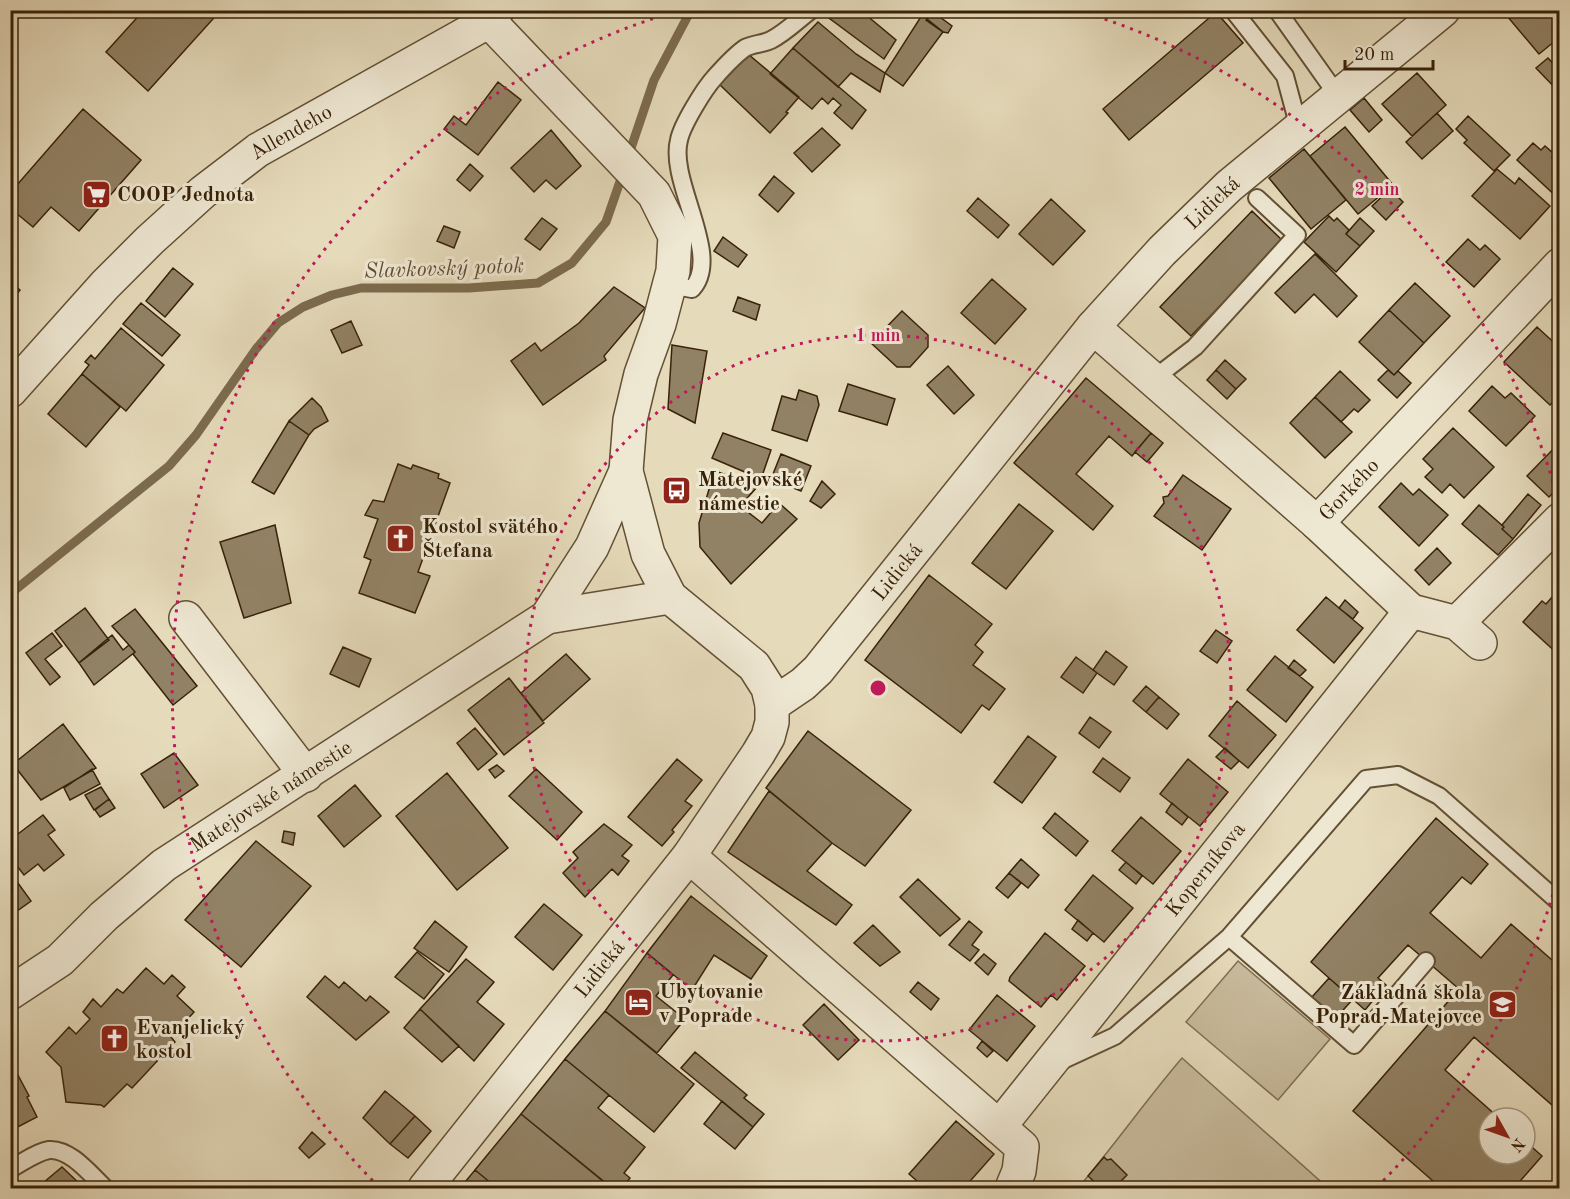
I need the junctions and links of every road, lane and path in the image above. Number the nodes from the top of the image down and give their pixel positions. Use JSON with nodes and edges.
{"nodes":[{"id":1,"x":811,"y":10,"type":"edge"},
{"id":2,"x":1233,"y":10,"type":"edge"},
{"id":3,"x":1277,"y":10,"type":"edge"},
{"id":4,"x":1443,"y":10,"type":"edge"},
{"id":5,"x":493,"y":16,"type":"edge"},
{"id":6,"x":1338,"y":96,"type":"junction"},
{"id":7,"x":1299,"y":128,"type":"junction"},
{"id":8,"x":1257,"y":198,"type":"dead end"},
{"id":9,"x":1560,"y":265,"type":"edge"},
{"id":10,"x":669,"y":285,"type":"junction"},
{"id":11,"x":1093,"y":327,"type":"junction"},
{"id":12,"x":1152,"y":380,"type":"junction"},
{"id":13,"x":10,"y":391,"type":"edge"},
{"id":14,"x":626,"y":471,"type":"junction"},
{"id":15,"x":1560,"y":520,"type":"edge"},
{"id":16,"x":1317,"y":523,"type":"junction"},
{"id":17,"x":670,"y":597,"type":"junction"},
{"id":18,"x":1411,"y":611,"type":"junction"},
{"id":19,"x":547,"y":617,"type":"junction"},
{"id":20,"x":186,"y":618,"type":"dead end"},
{"id":21,"x":772,"y":705,"type":"junction"},
{"id":22,"x":306,"y":775,"type":"junction"},
{"id":23,"x":689,"y":856,"type":"junction"},
{"id":24,"x":1560,"y":903,"type":"edge"},
{"id":25,"x":1229,"y":937,"type":"junction"},
{"id":26,"x":1426,"y":961,"type":"dead end"},
{"id":27,"x":10,"y":993,"type":"edge"},
{"id":28,"x":1049,"y":1066,"type":"junction"},
{"id":29,"x":999,"y":1127,"type":"junction"},
{"id":30,"x":10,"y":1169,"type":"edge"},
{"id":31,"x":105,"y":1188,"type":"edge"},
{"id":32,"x":425,"y":1188,"type":"edge"},
{"id":33,"x":1012,"y":1188,"type":"edge"}],
"edges":[{"from":1,"to":10,"type":"lane"},
{"from":2,"to":7,"type":"lane"},
{"from":3,"to":6,"type":"lane"},
{"from":4,"to":6,"type":"street","name":"Lidická"},
{"from":5,"to":10,"type":"street","name":"Matejovské námestie"},
{"from":5,"to":13,"type":"street","name":"Allendeho"},
{"from":6,"to":7,"type":"street","name":"Lidická"},
{"from":7,"to":11,"type":"street","name":"Lidická"},
{"from":8,"to":12,"type":"lane"},
{"from":9,"to":16,"type":"street","name":"Gorkého"},
{"from":10,"to":14,"type":"street","name":"Matejovské námestie"},
{"from":11,"to":12,"type":"street","name":"Gorkého"},
{"from":11,"to":21,"type":"street","name":"Lidická"},
{"from":12,"to":16,"type":"street","name":"Gorkého"},
{"from":14,"to":17,"type":"street","name":"Matejovské námestie"},
{"from":14,"to":19,"type":"street","name":"Matejovské námestie"},
{"from":15,"to":18,"type":"street"},
{"from":16,"to":18,"type":"street"},
{"from":17,"to":19,"type":"street","name":"Matejovské námestie"},
{"from":17,"to":21,"type":"street","name":"Matejovské námestie"},
{"from":18,"to":28,"type":"street","name":"Koperníkova"},
{"from":19,"to":22,"type":"street","name":"Matejovské námestie"},
{"from":20,"to":22,"type":"street"},
{"from":21,"to":23,"type":"street","name":"Lidická"},
{"from":22,"to":27,"type":"street","name":"Matejovské námestie"},
{"from":23,"to":29,"type":"street"},
{"from":23,"to":32,"type":"street","name":"Lidická"},
{"from":24,"to":25,"type":"lane"},
{"from":25,"to":26,"type":"lane"},
{"from":25,"to":28,"type":"lane"},
{"from":28,"to":29,"type":"street","name":"Koperníkova"},
{"from":29,"to":33,"type":"street"},
{"from":30,"to":31,"type":"lane"}]}
